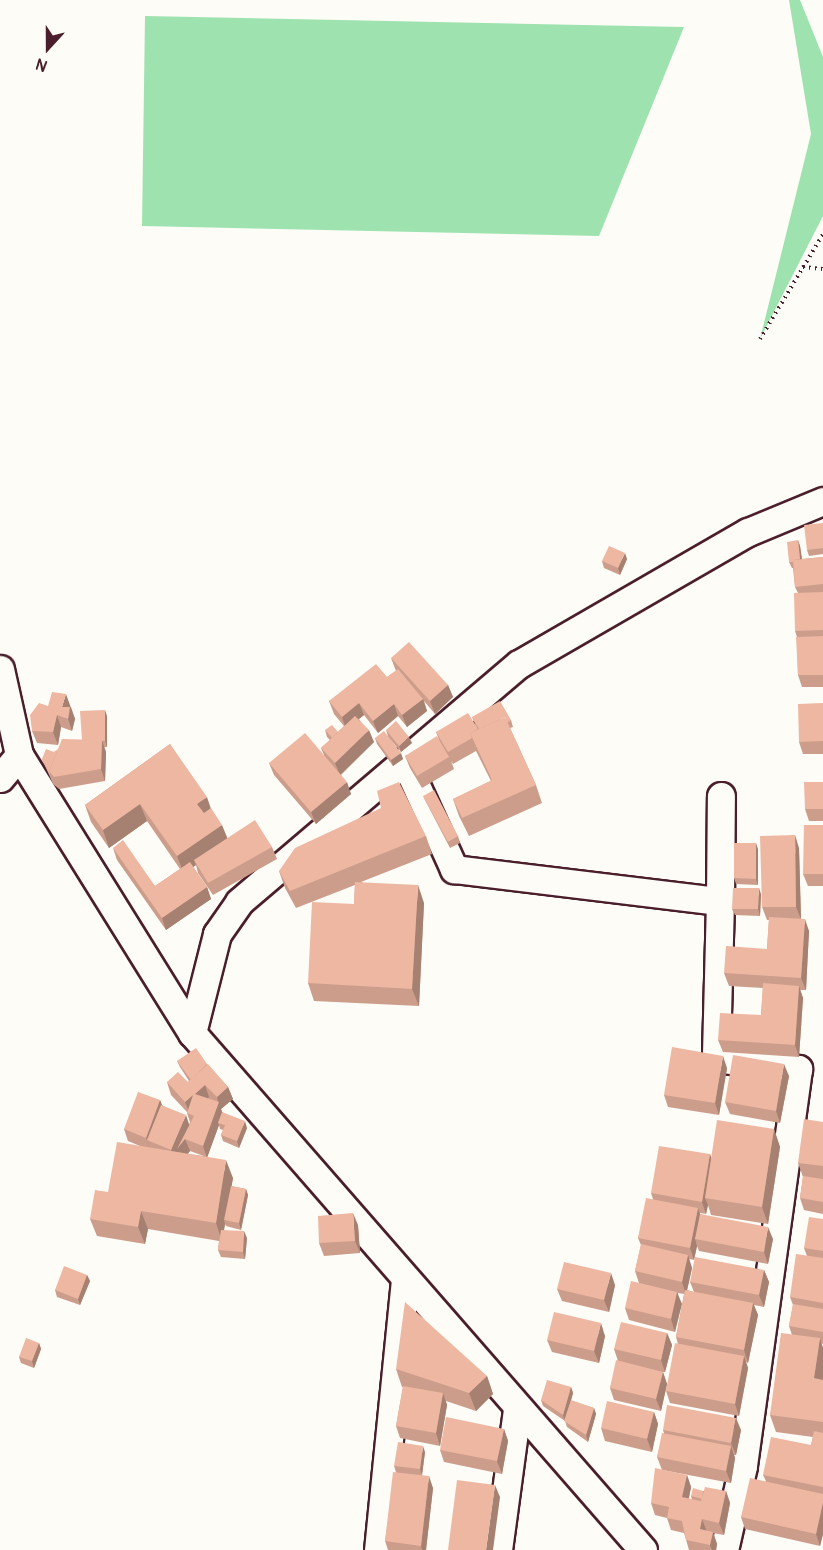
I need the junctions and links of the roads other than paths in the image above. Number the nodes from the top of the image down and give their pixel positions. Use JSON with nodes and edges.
{"nodes":[{"id":1,"x":823,"y":501,"type":"edge"},
{"id":2,"x":0,"y":669,"type":"edge"},
{"id":3,"x":19,"y":755,"type":"junction"},
{"id":4,"x":405,"y":762,"type":"junction"},
{"id":5,"x":0,"y":778,"type":"edge"},
{"id":6,"x":721,"y":796,"type":"dead end"},
{"id":7,"x":720,"y":901,"type":"junction"},
{"id":8,"x":192,"y":1033,"type":"junction"},
{"id":9,"x":405,"y":1280,"type":"junction"},
{"id":10,"x":517,"y":1409,"type":"junction"},
{"id":11,"x":632,"y":1546,"type":"edge"},
{"id":12,"x":378,"y":1550,"type":"edge"},
{"id":13,"x":498,"y":1550,"type":"edge"},
{"id":14,"x":724,"y":1550,"type":"edge"}],
"edges":[{"from":1,"to":4,"type":"street"},
{"from":2,"to":3,"type":"street"},
{"from":3,"to":5,"type":"street"},
{"from":3,"to":8,"type":"street"},
{"from":4,"to":7,"type":"street"},
{"from":4,"to":8,"type":"street"},
{"from":6,"to":7,"type":"street"},
{"from":7,"to":14,"type":"street"},
{"from":8,"to":9,"type":"street"},
{"from":9,"to":10,"type":"street"},
{"from":9,"to":12,"type":"street"},
{"from":10,"to":11,"type":"street"},
{"from":10,"to":13,"type":"street"}]}
